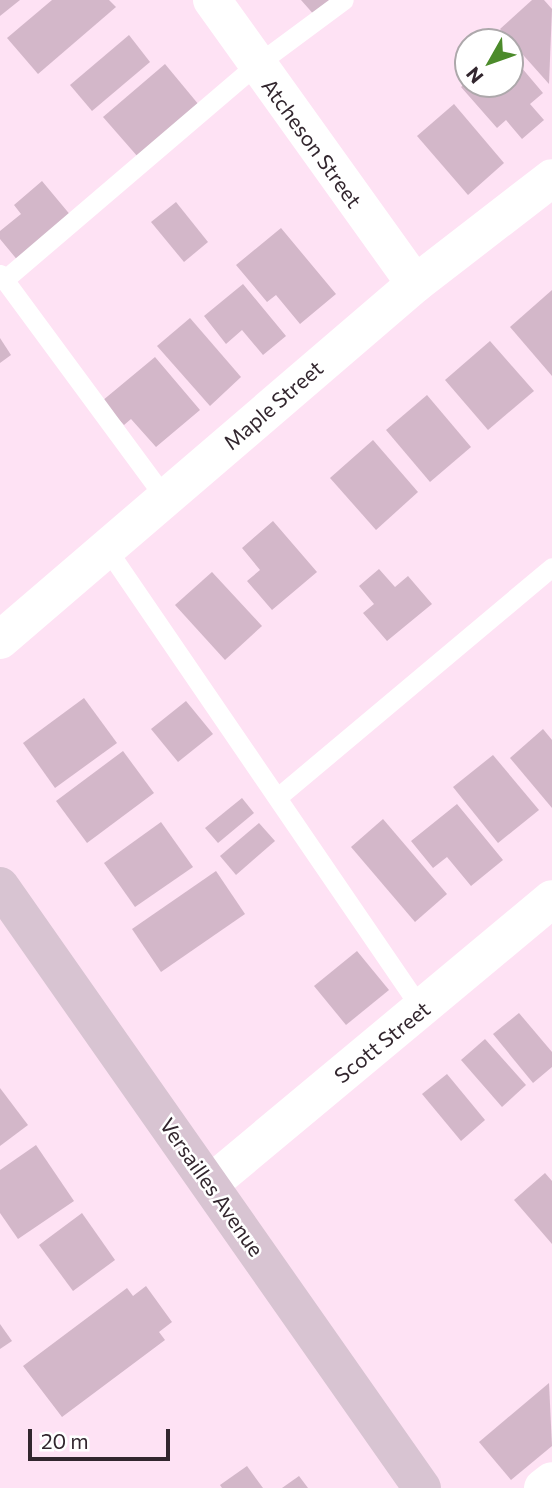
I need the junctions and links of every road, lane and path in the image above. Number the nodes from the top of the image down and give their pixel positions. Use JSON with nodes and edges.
{"nodes":[{"id":1,"x":212,"y":0,"type":"edge"},
{"id":2,"x":344,"y":0,"type":"edge"},
{"id":3,"x":256,"y":65,"type":"junction"},
{"id":4,"x":552,"y":178,"type":"edge"},
{"id":5,"x":2,"y":277,"type":"edge"},
{"id":6,"x":415,"y":284,"type":"junction"},
{"id":7,"x":165,"y":498,"type":"junction"},
{"id":8,"x":107,"y":549,"type":"junction"},
{"id":9,"x":552,"y":567,"type":"edge"},
{"id":10,"x":0,"y":640,"type":"edge"},
{"id":11,"x":279,"y":796,"type":"junction"},
{"id":12,"x":0,"y":886,"type":"edge"},
{"id":13,"x":552,"y":899,"type":"edge"},
{"id":14,"x":422,"y":1010,"type":"junction"},
{"id":15,"x":210,"y":1184,"type":"junction"},
{"id":16,"x":552,"y":1481,"type":"edge"},
{"id":17,"x":422,"y":1488,"type":"edge"},
{"id":18,"x":543,"y":1488,"type":"edge"}],
"edges":[{"from":1,"to":3,"type":"street","name":"Atcheson Street"},
{"from":2,"to":3,"type":"lane"},
{"from":3,"to":5,"type":"lane"},
{"from":3,"to":6,"type":"street","name":"Atcheson Street"},
{"from":4,"to":6,"type":"street","name":"Maple Street"},
{"from":5,"to":7,"type":"lane"},
{"from":6,"to":7,"type":"street","name":"Maple Street"},
{"from":7,"to":8,"type":"street","name":"Maple Street"},
{"from":8,"to":10,"type":"street","name":"Maple Street"},
{"from":8,"to":11,"type":"lane"},
{"from":9,"to":11,"type":"lane"},
{"from":11,"to":14,"type":"lane"},
{"from":12,"to":15,"type":"street","name":"Versailles Avenue"},
{"from":13,"to":14,"type":"street","name":"Scott Street"},
{"from":14,"to":15,"type":"street","name":"Scott Street"},
{"from":15,"to":17,"type":"street","name":"Versailles Avenue"},
{"from":16,"to":18,"type":"street"}]}
